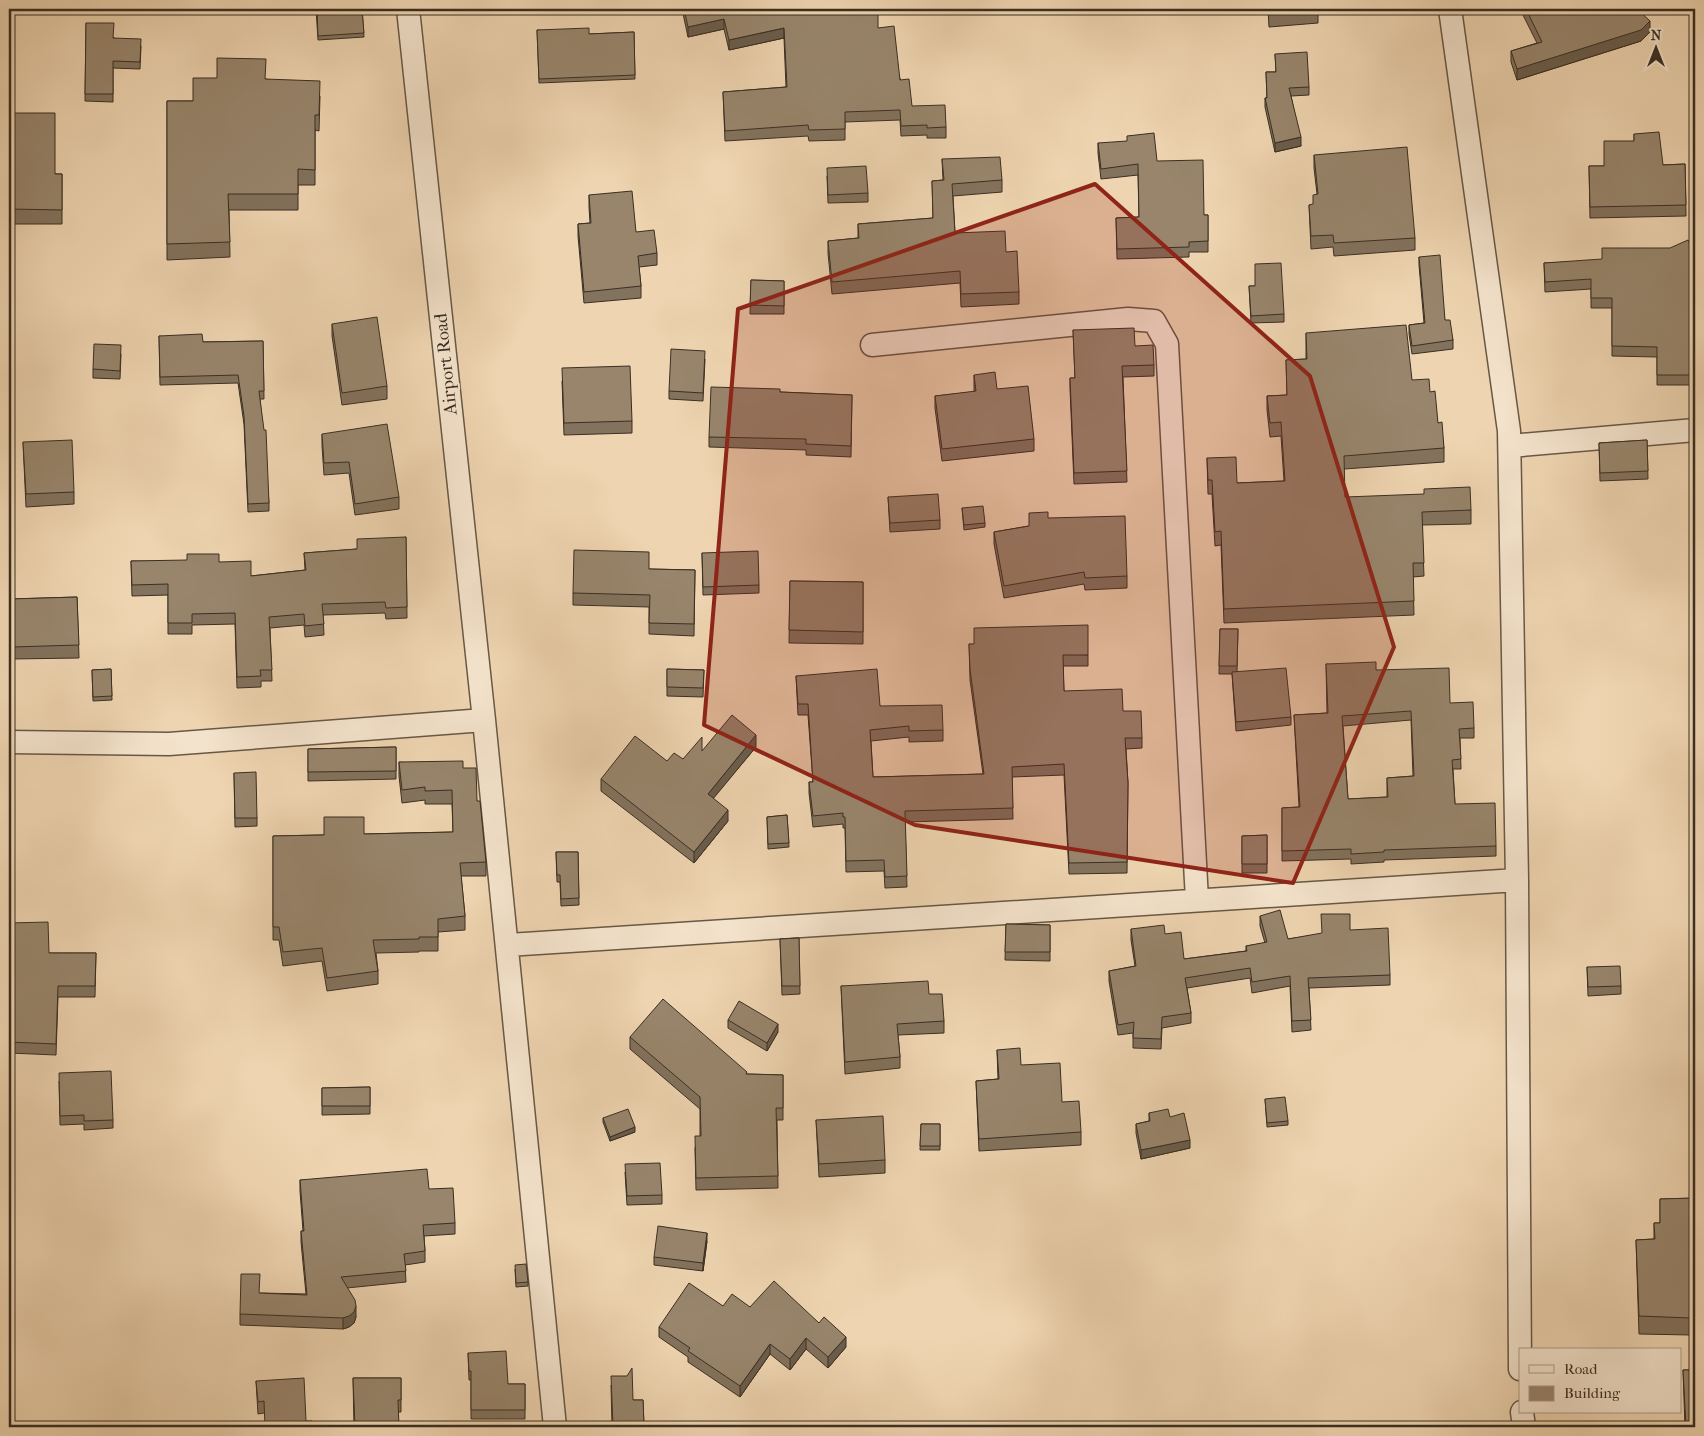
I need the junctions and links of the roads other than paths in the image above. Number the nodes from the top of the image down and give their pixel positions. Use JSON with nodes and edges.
{"nodes":[{"id":1,"x":408,"y":9,"type":"edge"},
{"id":2,"x":1450,"y":9,"type":"edge"},
{"id":3,"x":872,"y":345,"type":"dead end"},
{"id":4,"x":1695,"y":430,"type":"edge"},
{"id":5,"x":1510,"y":446,"type":"junction"},
{"id":6,"x":484,"y":720,"type":"junction"},
{"id":7,"x":9,"y":742,"type":"edge"},
{"id":8,"x":1517,"y":880,"type":"junction"},
{"id":9,"x":1197,"y":900,"type":"junction"},
{"id":10,"x":507,"y":945,"type":"junction"},
{"id":11,"x":1520,"y":1348,"type":"edge"},
{"id":12,"x":1522,"y":1414,"type":"edge"},
{"id":13,"x":555,"y":1427,"type":"edge"},
{"id":14,"x":1524,"y":1427,"type":"edge"}],
"edges":[{"from":1,"to":6,"type":"street","name":"Airport Road"},
{"from":2,"to":5,"type":"street"},
{"from":3,"to":9,"type":"street"},
{"from":4,"to":5,"type":"street"},
{"from":5,"to":8,"type":"street"},
{"from":6,"to":7,"type":"street"},
{"from":6,"to":10,"type":"street","name":"Airport Road"},
{"from":8,"to":9,"type":"street"},
{"from":8,"to":11,"type":"street"},
{"from":9,"to":10,"type":"street"},
{"from":10,"to":13,"type":"street","name":"Airport Road"},
{"from":12,"to":14,"type":"street"}]}
